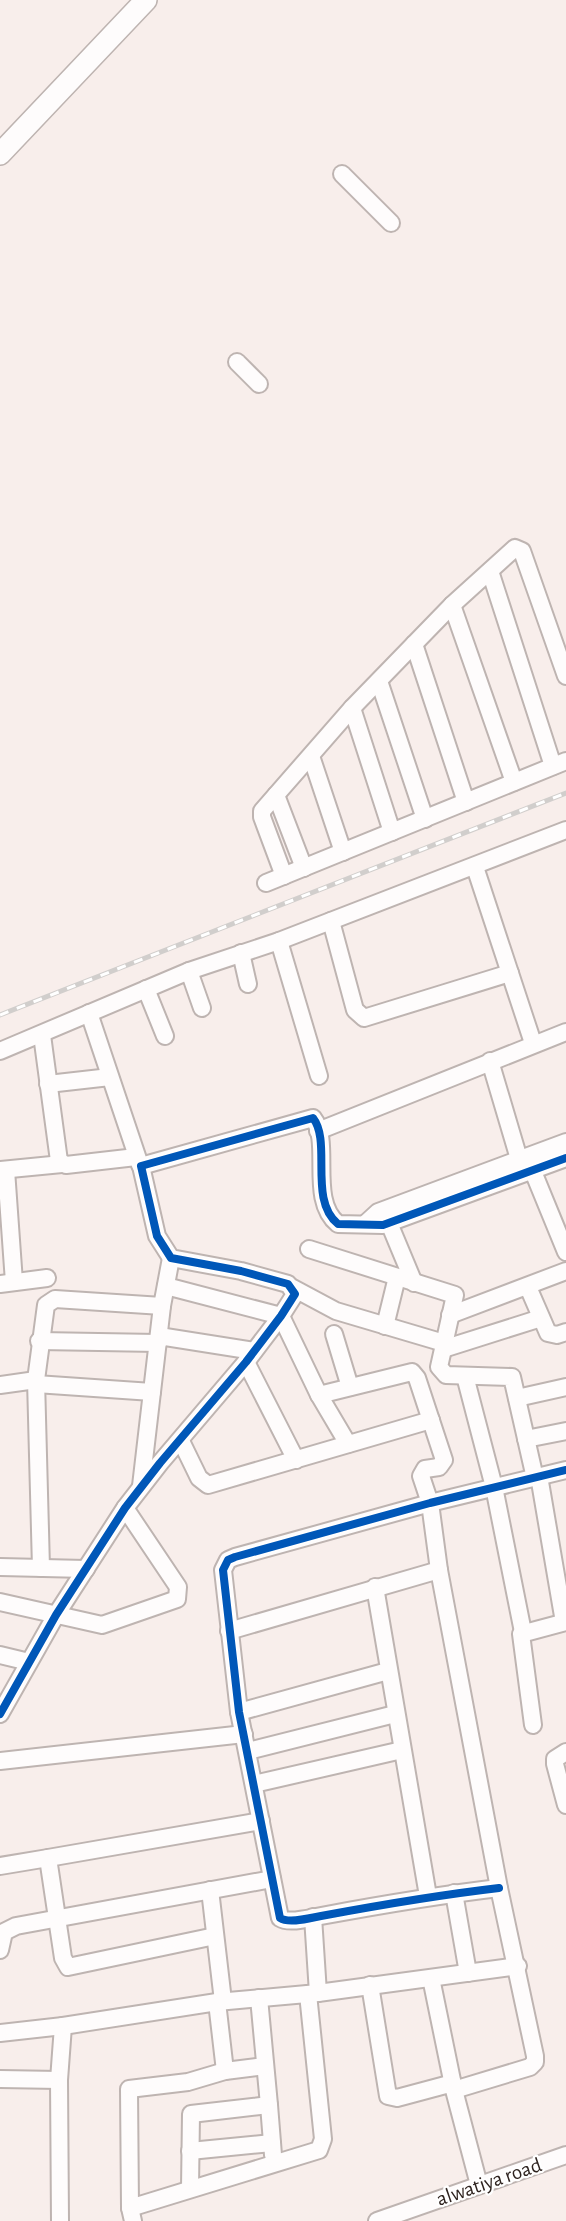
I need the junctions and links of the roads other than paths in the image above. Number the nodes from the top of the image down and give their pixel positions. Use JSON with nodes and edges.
{"nodes":[{"id":1,"x":146,"y":0,"type":"edge"},
{"id":2,"x":0,"y":154,"type":"edge"},
{"id":3,"x":342,"y":174,"type":"dead end"},
{"id":4,"x":392,"y":223,"type":"dead end"},
{"id":5,"x":237,"y":362,"type":"dead end"},
{"id":6,"x":259,"y":384,"type":"dead end"},
{"id":7,"x":490,"y":571,"type":"junction"},
{"id":8,"x":452,"y":605,"type":"junction"},
{"id":9,"x":414,"y":644,"type":"junction"},
{"id":10,"x":566,"y":676,"type":"edge"},
{"id":11,"x":379,"y":681,"type":"junction"},
{"id":12,"x":352,"y":708,"type":"junction"},
{"id":13,"x":311,"y":756,"type":"junction"},
{"id":14,"x":560,"y":764,"type":"edge"},
{"id":15,"x":514,"y":782,"type":"junction"},
{"id":16,"x":276,"y":795,"type":"junction"},
{"id":17,"x":466,"y":802,"type":"junction"},
{"id":18,"x":425,"y":819,"type":"junction"},
{"id":19,"x":566,"y":830,"type":"edge"},
{"id":20,"x":392,"y":832,"type":"junction"},
{"id":21,"x":344,"y":852,"type":"junction"},
{"id":22,"x":475,"y":867,"type":"junction"},
{"id":23,"x":304,"y":868,"type":"junction"},
{"id":24,"x":284,"y":876,"type":"junction"},
{"id":25,"x":266,"y":883,"type":"dead end"},
{"id":26,"x":331,"y":921,"type":"junction"},
{"id":27,"x":279,"y":941,"type":"junction"},
{"id":28,"x":241,"y":953,"type":"junction"},
{"id":29,"x":189,"y":971,"type":"junction"},
{"id":30,"x":510,"y":973,"type":"junction"},
{"id":31,"x":248,"y":984,"type":"dead end"},
{"id":32,"x":146,"y":989,"type":"junction"},
{"id":33,"x":202,"y":1008,"type":"dead end"},
{"id":34,"x":88,"y":1013,"type":"junction"},
{"id":35,"x":566,"y":1032,"type":"edge"},
{"id":36,"x":42,"y":1035,"type":"junction"},
{"id":37,"x":165,"y":1036,"type":"dead end"},
{"id":38,"x":533,"y":1043,"type":"junction"},
{"id":39,"x":0,"y":1050,"type":"edge"},
{"id":40,"x":490,"y":1061,"type":"junction"},
{"id":41,"x":319,"y":1076,"type":"dead end"},
{"id":42,"x":110,"y":1077,"type":"junction"},
{"id":43,"x":48,"y":1084,"type":"junction"},
{"id":44,"x":318,"y":1131,"type":"junction"},
{"id":45,"x":566,"y":1142,"type":"edge"},
{"id":46,"x":566,"y":1158,"type":"edge"},
{"id":47,"x":138,"y":1161,"type":"junction"},
{"id":48,"x":62,"y":1164,"type":"junction"},
{"id":49,"x":525,"y":1167,"type":"junction"},
{"id":50,"x":3,"y":1170,"type":"edge"},
{"id":51,"x":366,"y":1223,"type":"junction"},
{"id":52,"x":389,"y":1223,"type":"junction"},
{"id":53,"x":309,"y":1249,"type":"dead end"},
{"id":54,"x":566,"y":1252,"type":"edge"},
{"id":55,"x":171,"y":1258,"type":"junction"},
{"id":56,"x":566,"y":1271,"type":"edge"},
{"id":57,"x":397,"y":1277,"type":"junction"},
{"id":58,"x":47,"y":1278,"type":"dead end"},
{"id":59,"x":414,"y":1282,"type":"junction"},
{"id":60,"x":7,"y":1283,"type":"edge"},
{"id":61,"x":166,"y":1286,"type":"junction"},
{"id":62,"x":528,"y":1287,"type":"junction"},
{"id":63,"x":293,"y":1288,"type":"junction"},
{"id":64,"x":162,"y":1306,"type":"junction"},
{"id":65,"x":282,"y":1316,"type":"junction"},
{"id":66,"x":450,"y":1316,"type":"junction"},
{"id":67,"x":541,"y":1318,"type":"junction"},
{"id":68,"x":385,"y":1326,"type":"junction"},
{"id":69,"x":566,"y":1332,"type":"edge"},
{"id":70,"x":334,"y":1334,"type":"dead end"},
{"id":71,"x":158,"y":1340,"type":"junction"},
{"id":72,"x":39,"y":1341,"type":"junction"},
{"id":73,"x":444,"y":1346,"type":"junction"},
{"id":74,"x":250,"y":1357,"type":"junction"},
{"id":75,"x":465,"y":1376,"type":"junction"},
{"id":76,"x":36,"y":1382,"type":"junction"},
{"id":77,"x":0,"y":1384,"type":"edge"},
{"id":78,"x":350,"y":1387,"type":"junction"},
{"id":79,"x":566,"y":1387,"type":"edge"},
{"id":80,"x":152,"y":1392,"type":"junction"},
{"id":81,"x":319,"y":1395,"type":"junction"},
{"id":82,"x":517,"y":1398,"type":"junction"},
{"id":83,"x":431,"y":1420,"type":"junction"},
{"id":84,"x":566,"y":1431,"type":"edge"},
{"id":85,"x":526,"y":1439,"type":"junction"},
{"id":86,"x":180,"y":1441,"type":"junction"},
{"id":87,"x":348,"y":1444,"type":"junction"},
{"id":88,"x":296,"y":1460,"type":"junction"},
{"id":89,"x":566,"y":1470,"type":"edge"},
{"id":90,"x":537,"y":1477,"type":"junction"},
{"id":91,"x":141,"y":1487,"type":"junction"},
{"id":92,"x":494,"y":1487,"type":"junction"},
{"id":93,"x":430,"y":1503,"type":"junction"},
{"id":94,"x":125,"y":1508,"type":"junction"},
{"id":95,"x":0,"y":1567,"type":"edge"},
{"id":96,"x":41,"y":1568,"type":"junction"},
{"id":97,"x":86,"y":1569,"type":"junction"},
{"id":98,"x":440,"y":1570,"type":"junction"},
{"id":99,"x":375,"y":1587,"type":"junction"},
{"id":100,"x":0,"y":1602,"type":"edge"},
{"id":101,"x":56,"y":1615,"type":"junction"},
{"id":102,"x":565,"y":1622,"type":"edge"},
{"id":103,"x":229,"y":1631,"type":"junction"},
{"id":104,"x":523,"y":1632,"type":"junction"},
{"id":105,"x":0,"y":1655,"type":"edge"},
{"id":106,"x":29,"y":1662,"type":"junction"},
{"id":107,"x":388,"y":1671,"type":"junction"},
{"id":108,"x":239,"y":1712,"type":"junction"},
{"id":109,"x":0,"y":1714,"type":"edge"},
{"id":110,"x":395,"y":1714,"type":"junction"},
{"id":111,"x":533,"y":1725,"type":"dead end"},
{"id":112,"x":244,"y":1734,"type":"junction"},
{"id":113,"x":402,"y":1750,"type":"junction"},
{"id":114,"x":248,"y":1751,"type":"junction"},
{"id":115,"x":566,"y":1752,"type":"edge"},
{"id":116,"x":0,"y":1761,"type":"edge"},
{"id":117,"x":254,"y":1784,"type":"junction"},
{"id":118,"x":566,"y":1805,"type":"edge"},
{"id":119,"x":261,"y":1821,"type":"junction"},
{"id":120,"x":48,"y":1858,"type":"junction"},
{"id":121,"x":0,"y":1866,"type":"edge"},
{"id":122,"x":272,"y":1880,"type":"junction"},
{"id":123,"x":500,"y":1888,"type":"junction"},
{"id":124,"x":210,"y":1890,"type":"junction"},
{"id":125,"x":454,"y":1893,"type":"junction"},
{"id":126,"x":428,"y":1896,"type":"junction"},
{"id":127,"x":313,"y":1917,"type":"junction"},
{"id":128,"x":57,"y":1918,"type":"junction"},
{"id":129,"x":215,"y":1936,"type":"junction"},
{"id":130,"x":0,"y":1950,"type":"edge"},
{"id":131,"x":518,"y":1966,"type":"junction"},
{"id":132,"x":468,"y":1973,"type":"junction"},
{"id":133,"x":431,"y":1978,"type":"junction"},
{"id":134,"x":369,"y":1985,"type":"junction"},
{"id":135,"x":313,"y":1994,"type":"junction"},
{"id":136,"x":259,"y":1998,"type":"junction"},
{"id":137,"x":220,"y":2002,"type":"junction"},
{"id":138,"x":63,"y":2026,"type":"junction"},
{"id":139,"x":0,"y":2033,"type":"edge"},
{"id":140,"x":265,"y":2066,"type":"junction"},
{"id":141,"x":225,"y":2071,"type":"junction"},
{"id":142,"x":0,"y":2079,"type":"edge"},
{"id":143,"x":59,"y":2080,"type":"junction"},
{"id":144,"x":453,"y":2086,"type":"junction"},
{"id":145,"x":269,"y":2105,"type":"junction"},
{"id":146,"x":272,"y":2143,"type":"junction"},
{"id":147,"x":190,"y":2151,"type":"junction"},
{"id":148,"x":566,"y":2155,"type":"edge"},
{"id":149,"x":274,"y":2164,"type":"junction"},
{"id":150,"x":479,"y":2185,"type":"junction"},
{"id":151,"x":190,"y":2188,"type":"junction"},
{"id":152,"x":132,"y":2215,"type":"edge"},
{"id":153,"x":60,"y":2221,"type":"edge"},
{"id":154,"x":377,"y":2221,"type":"edge"}],
"edges":[{"from":1,"to":2,"type":"main road"},
{"from":3,"to":4,"type":"street"},
{"from":5,"to":6,"type":"street"},
{"from":7,"to":8,"type":"street"},
{"from":7,"to":10,"type":"street"},
{"from":7,"to":14,"type":"street"},
{"from":8,"to":9,"type":"street"},
{"from":8,"to":15,"type":"street"},
{"from":9,"to":11,"type":"street"},
{"from":9,"to":17,"type":"street"},
{"from":11,"to":12,"type":"street"},
{"from":11,"to":18,"type":"street"},
{"from":12,"to":13,"type":"street"},
{"from":12,"to":20,"type":"street"},
{"from":13,"to":16,"type":"street"},
{"from":13,"to":21,"type":"street"},
{"from":14,"to":15,"type":"street"},
{"from":15,"to":17,"type":"street"},
{"from":16,"to":23,"type":"street"},
{"from":16,"to":24,"type":"street"},
{"from":17,"to":18,"type":"street"},
{"from":18,"to":20,"type":"street"},
{"from":19,"to":22,"type":"street"},
{"from":20,"to":21,"type":"street"},
{"from":21,"to":23,"type":"street"},
{"from":22,"to":26,"type":"street"},
{"from":22,"to":30,"type":"street"},
{"from":23,"to":24,"type":"street"},
{"from":24,"to":25,"type":"street"},
{"from":26,"to":27,"type":"street"},
{"from":26,"to":30,"type":"street"},
{"from":27,"to":28,"type":"street"},
{"from":27,"to":41,"type":"street"},
{"from":28,"to":29,"type":"street"},
{"from":28,"to":31,"type":"street"},
{"from":29,"to":32,"type":"street"},
{"from":29,"to":33,"type":"street"},
{"from":30,"to":38,"type":"street"},
{"from":32,"to":34,"type":"street"},
{"from":32,"to":37,"type":"street"},
{"from":34,"to":36,"type":"street"},
{"from":34,"to":42,"type":"street"},
{"from":35,"to":38,"type":"street"},
{"from":36,"to":39,"type":"street"},
{"from":36,"to":43,"type":"street"},
{"from":38,"to":40,"type":"street"},
{"from":40,"to":44,"type":"street"},
{"from":40,"to":49,"type":"street"},
{"from":42,"to":43,"type":"street"},
{"from":42,"to":47,"type":"street"},
{"from":43,"to":48,"type":"street"},
{"from":44,"to":47,"type":"street"},
{"from":44,"to":51,"type":"street"},
{"from":45,"to":49,"type":"street"},
{"from":46,"to":49,"type":"street"},
{"from":47,"to":48,"type":"street"},
{"from":47,"to":55,"type":"street"},
{"from":48,"to":50,"type":"street"},
{"from":49,"to":51,"type":"street"},
{"from":49,"to":52,"type":"street"},
{"from":49,"to":54,"type":"street"},
{"from":50,"to":60,"type":"street"},
{"from":51,"to":52,"type":"street"},
{"from":52,"to":59,"type":"street"},
{"from":53,"to":57,"type":"street"},
{"from":55,"to":61,"type":"street"},
{"from":55,"to":63,"type":"street"},
{"from":56,"to":62,"type":"street"},
{"from":57,"to":59,"type":"street"},
{"from":57,"to":68,"type":"street"},
{"from":58,"to":60,"type":"street"},
{"from":59,"to":66,"type":"street"},
{"from":61,"to":64,"type":"street"},
{"from":61,"to":65,"type":"street"},
{"from":62,"to":66,"type":"street"},
{"from":62,"to":67,"type":"street"},
{"from":63,"to":65,"type":"street"},
{"from":63,"to":68,"type":"street"},
{"from":64,"to":71,"type":"street"},
{"from":64,"to":72,"type":"street"},
{"from":65,"to":74,"type":"street"},
{"from":65,"to":81,"type":"street"},
{"from":66,"to":73,"type":"street"},
{"from":67,"to":69,"type":"street"},
{"from":67,"to":73,"type":"street"},
{"from":68,"to":73,"type":"street"},
{"from":70,"to":78,"type":"street"},
{"from":71,"to":72,"type":"street"},
{"from":71,"to":74,"type":"street"},
{"from":71,"to":80,"type":"street"},
{"from":72,"to":76,"type":"street"},
{"from":73,"to":75,"type":"street"},
{"from":74,"to":86,"type":"street"},
{"from":74,"to":88,"type":"street"},
{"from":75,"to":82,"type":"street"},
{"from":75,"to":92,"type":"street"},
{"from":76,"to":77,"type":"street"},
{"from":76,"to":80,"type":"street"},
{"from":76,"to":96,"type":"street"},
{"from":78,"to":81,"type":"street"},
{"from":78,"to":83,"type":"street"},
{"from":79,"to":82,"type":"street"},
{"from":80,"to":91,"type":"street"},
{"from":81,"to":87,"type":"street"},
{"from":82,"to":85,"type":"street"},
{"from":83,"to":87,"type":"street"},
{"from":83,"to":93,"type":"street"},
{"from":84,"to":85,"type":"street"},
{"from":85,"to":90,"type":"street"},
{"from":86,"to":88,"type":"street"},
{"from":86,"to":91,"type":"street"},
{"from":87,"to":88,"type":"street"},
{"from":89,"to":90,"type":"street"},
{"from":90,"to":92,"type":"street"},
{"from":90,"to":102,"type":"street"},
{"from":91,"to":94,"type":"street"},
{"from":92,"to":93,"type":"street"},
{"from":92,"to":104,"type":"street"},
{"from":93,"to":98,"type":"street"},
{"from":93,"to":103,"type":"street"},
{"from":94,"to":97,"type":"street"},
{"from":94,"to":101,"type":"street"},
{"from":95,"to":96,"type":"street"},
{"from":96,"to":97,"type":"street"},
{"from":97,"to":101,"type":"street"},
{"from":98,"to":99,"type":"street"},
{"from":98,"to":123,"type":"street"},
{"from":99,"to":103,"type":"street"},
{"from":99,"to":107,"type":"street"},
{"from":100,"to":101,"type":"street"},
{"from":101,"to":106,"type":"street"},
{"from":102,"to":104,"type":"street"},
{"from":103,"to":108,"type":"street"},
{"from":104,"to":111,"type":"street"},
{"from":105,"to":106,"type":"street"},
{"from":106,"to":109,"type":"street"},
{"from":107,"to":108,"type":"street"},
{"from":107,"to":110,"type":"street"},
{"from":108,"to":112,"type":"street"},
{"from":110,"to":113,"type":"street"},
{"from":110,"to":114,"type":"street"},
{"from":112,"to":114,"type":"street"},
{"from":112,"to":116,"type":"street"},
{"from":113,"to":117,"type":"street"},
{"from":113,"to":126,"type":"street"},
{"from":114,"to":117,"type":"street"},
{"from":115,"to":118,"type":"street"},
{"from":117,"to":119,"type":"street"},
{"from":119,"to":120,"type":"street"},
{"from":119,"to":122,"type":"street"},
{"from":120,"to":121,"type":"street"},
{"from":120,"to":128,"type":"street"},
{"from":122,"to":124,"type":"street"},
{"from":122,"to":127,"type":"street"},
{"from":123,"to":125,"type":"street"},
{"from":123,"to":131,"type":"street"},
{"from":124,"to":128,"type":"street"},
{"from":124,"to":129,"type":"street"},
{"from":125,"to":126,"type":"street"},
{"from":125,"to":132,"type":"street"},
{"from":126,"to":127,"type":"street"},
{"from":127,"to":135,"type":"street"},
{"from":128,"to":129,"type":"street"},
{"from":128,"to":130,"type":"street"},
{"from":129,"to":137,"type":"street"},
{"from":131,"to":132,"type":"street"},
{"from":131,"to":144,"type":"street"},
{"from":132,"to":133,"type":"street"},
{"from":133,"to":134,"type":"street"},
{"from":133,"to":144,"type":"street"},
{"from":134,"to":135,"type":"street"},
{"from":134,"to":144,"type":"street"},
{"from":135,"to":136,"type":"street"},
{"from":135,"to":149,"type":"street"},
{"from":136,"to":137,"type":"street"},
{"from":136,"to":140,"type":"street"},
{"from":137,"to":138,"type":"street"},
{"from":137,"to":141,"type":"street"},
{"from":138,"to":139,"type":"street"},
{"from":138,"to":143,"type":"street"},
{"from":140,"to":141,"type":"street"},
{"from":140,"to":145,"type":"street"},
{"from":141,"to":152,"type":"street"},
{"from":142,"to":143,"type":"street"},
{"from":143,"to":153,"type":"street"},
{"from":144,"to":150,"type":"street"},
{"from":145,"to":146,"type":"street"},
{"from":145,"to":147,"type":"street"},
{"from":146,"to":147,"type":"street"},
{"from":146,"to":149,"type":"street"},
{"from":147,"to":151,"type":"street"},
{"from":148,"to":150,"type":"street","name":"alwatiya road"},
{"from":149,"to":151,"type":"street"},
{"from":150,"to":154,"type":"street","name":"alwatiya road"},
{"from":151,"to":152,"type":"street"}]}
